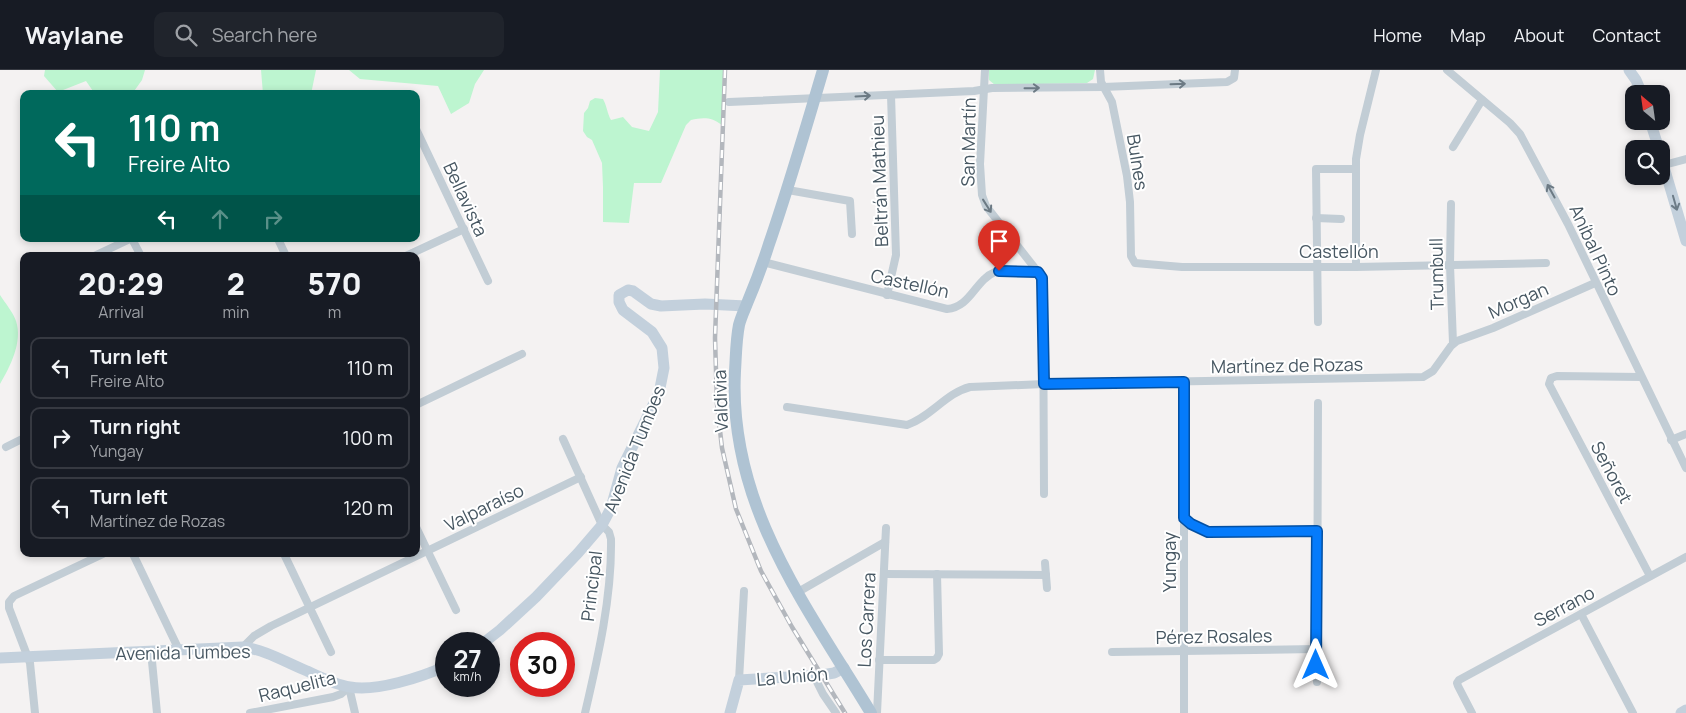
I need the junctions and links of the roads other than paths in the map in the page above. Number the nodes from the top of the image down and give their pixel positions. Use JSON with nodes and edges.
{"nodes":[{"id":1,"x":823,"y":70,"type":"edge"},
{"id":2,"x":985,"y":70,"type":"edge"},
{"id":3,"x":1100,"y":70,"type":"edge"},
{"id":4,"x":1235,"y":70,"type":"edge"},
{"id":5,"x":1376,"y":70,"type":"edge"},
{"id":6,"x":1447,"y":70,"type":"edge"},
{"id":7,"x":1632,"y":71,"type":"edge"},
{"id":8,"x":1638,"y":85,"type":"edge"},
{"id":9,"x":1103,"y":87,"type":"junction"},
{"id":10,"x":984,"y":90,"type":"junction"},
{"id":11,"x":891,"y":95,"type":"junction"},
{"id":12,"x":815,"y":99,"type":"junction"},
{"id":13,"x":1482,"y":100,"type":"junction"},
{"id":14,"x":730,"y":102,"type":"dead end"},
{"id":15,"x":420,"y":137,"type":"edge"},
{"id":16,"x":1452,"y":147,"type":"dead end"},
{"id":17,"x":1686,"y":159,"type":"edge"},
{"id":18,"x":1670,"y":160,"type":"edge"},
{"id":19,"x":1355,"y":169,"type":"junction"},
{"id":20,"x":1669,"y":185,"type":"edge"},
{"id":21,"x":788,"y":190,"type":"junction"},
{"id":22,"x":1451,"y":204,"type":"dead end"},
{"id":23,"x":1316,"y":218,"type":"junction"},
{"id":24,"x":1341,"y":219,"type":"dead end"},
{"id":25,"x":464,"y":229,"type":"junction"},
{"id":26,"x":852,"y":234,"type":"dead end"},
{"id":27,"x":1686,"y":240,"type":"edge"},
{"id":28,"x":124,"y":242,"type":"edge"},
{"id":29,"x":103,"y":252,"type":"edge"},
{"id":30,"x":415,"y":252,"type":"edge"},
{"id":31,"x":1133,"y":261,"type":"joint"},
{"id":32,"x":763,"y":262,"type":"junction"},
{"id":33,"x":1546,"y":263,"type":"dead end"},
{"id":34,"x":1450,"y":265,"type":"junction"},
{"id":35,"x":1317,"y":266,"type":"junction"},
{"id":36,"x":1356,"y":267,"type":"junction"},
{"id":37,"x":1038,"y":272,"type":"junction"},
{"id":38,"x":488,"y":281,"type":"dead end"},
{"id":39,"x":1595,"y":282,"type":"junction"},
{"id":40,"x":887,"y":294,"type":"junction"},
{"id":41,"x":746,"y":306,"type":"junction"},
{"id":42,"x":1318,"y":322,"type":"dead end"},
{"id":43,"x":1453,"y":343,"type":"junction"},
{"id":44,"x":522,"y":354,"type":"dead end"},
{"id":45,"x":1641,"y":377,"type":"junction"},
{"id":46,"x":1184,"y":382,"type":"junction"},
{"id":47,"x":1044,"y":384,"type":"junction"},
{"id":48,"x":420,"y":403,"type":"edge"},
{"id":49,"x":1318,"y":403,"type":"dead end"},
{"id":50,"x":787,"y":407,"type":"dead end"},
{"id":51,"x":1686,"y":434,"type":"edge"},
{"id":52,"x":563,"y":439,"type":"dead end"},
{"id":53,"x":20,"y":440,"type":"edge"},
{"id":54,"x":1671,"y":440,"type":"junction"},
{"id":55,"x":6,"y":447,"type":"dead end"},
{"id":56,"x":1686,"y":468,"type":"edge"},
{"id":57,"x":581,"y":477,"type":"junction"},
{"id":58,"x":1044,"y":494,"type":"dead end"},
{"id":59,"x":1184,"y":514,"type":"junction"},
{"id":60,"x":602,"y":524,"type":"junction"},
{"id":61,"x":886,"y":528,"type":"dead end"},
{"id":62,"x":1317,"y":531,"type":"junction"},
{"id":63,"x":420,"y":535,"type":"edge"},
{"id":64,"x":885,"y":542,"type":"junction"},
{"id":65,"x":428,"y":550,"type":"junction"},
{"id":66,"x":420,"y":554,"type":"edge"},
{"id":67,"x":97,"y":557,"type":"edge"},
{"id":68,"x":134,"y":557,"type":"edge"},
{"id":69,"x":285,"y":557,"type":"edge"},
{"id":70,"x":414,"y":557,"type":"edge"},
{"id":71,"x":1686,"y":557,"type":"edge"},
{"id":72,"x":1045,"y":563,"type":"dead end"},
{"id":73,"x":884,"y":574,"type":"junction"},
{"id":74,"x":937,"y":574,"type":"junction"},
{"id":75,"x":1046,"y":575,"type":"junction"},
{"id":76,"x":1650,"y":576,"type":"junction"},
{"id":77,"x":1047,"y":588,"type":"dead end"},
{"id":78,"x":744,"y":591,"type":"dead end"},
{"id":79,"x":798,"y":592,"type":"junction"},
{"id":80,"x":310,"y":607,"type":"junction"},
{"id":81,"x":456,"y":610,"type":"dead end"},
{"id":82,"x":1581,"y":614,"type":"junction"},
{"id":83,"x":497,"y":632,"type":"edge"},
{"id":84,"x":243,"y":647,"type":"junction"},
{"id":85,"x":1316,"y":649,"type":"junction"},
{"id":86,"x":179,"y":650,"type":"junction"},
{"id":87,"x":1184,"y":651,"type":"junction"},
{"id":88,"x":151,"y":652,"type":"junction"},
{"id":89,"x":331,"y":652,"type":"dead end"},
{"id":90,"x":1112,"y":652,"type":"dead end"},
{"id":91,"x":28,"y":656,"type":"junction"},
{"id":92,"x":0,"y":658,"type":"edge"},
{"id":93,"x":879,"y":660,"type":"junction"},
{"id":94,"x":844,"y":668,"type":"junction"},
{"id":95,"x":435,"y":670,"type":"edge"},
{"id":96,"x":814,"y":676,"type":"junction"},
{"id":97,"x":738,"y":680,"type":"junction"},
{"id":98,"x":1317,"y":682,"type":"dead end"},
{"id":99,"x":349,"y":687,"type":"junction"},
{"id":100,"x":1686,"y":710,"type":"edge"},
{"id":101,"x":34,"y":713,"type":"edge"},
{"id":102,"x":157,"y":713,"type":"edge"},
{"id":103,"x":250,"y":713,"type":"edge"},
{"id":104,"x":355,"y":713,"type":"edge"},
{"id":105,"x":585,"y":713,"type":"edge"},
{"id":106,"x":730,"y":713,"type":"edge"},
{"id":107,"x":836,"y":713,"type":"edge"},
{"id":108,"x":871,"y":713,"type":"edge"},
{"id":109,"x":877,"y":713,"type":"edge"},
{"id":110,"x":1184,"y":713,"type":"edge"},
{"id":111,"x":1472,"y":713,"type":"edge"},
{"id":112,"x":1633,"y":713,"type":"edge"},
{"id":113,"x":1681,"y":713,"type":"edge"}],
"edges":[{"from":1,"to":12,"type":"main road","name":"Valdivia"},
{"from":2,"to":10,"type":"street","name":"San Martín"},
{"from":3,"to":9,"type":"street","name":"Bulnes"},
{"from":9,"to":4,"type":"street","one_way":true},
{"from":5,"to":19,"type":"street"},
{"from":6,"to":13,"type":"street","name":"Aníbal Pinto"},
{"from":7,"to":8,"type":"main road"},
{"from":10,"to":9,"type":"street","one_way":true},
{"from":9,"to":31,"type":"street","name":"Bulnes"},
{"from":10,"to":11,"type":"street"},
{"from":10,"to":37,"type":"street","name":"San Martín","one_way":true},
{"from":12,"to":11,"type":"street","one_way":true},
{"from":11,"to":40,"type":"street","name":"Beltrán Mathieu"},
{"from":12,"to":14,"type":"street"},
{"from":12,"to":21,"type":"main road","name":"Valdivia"},
{"from":13,"to":16,"type":"street"},
{"from":39,"to":13,"type":"street","name":"Aníbal Pinto","one_way":true},
{"from":15,"to":25,"type":"street","name":"Bellavista"},
{"from":17,"to":18,"type":"street"},
{"from":19,"to":23,"type":"street"},
{"from":19,"to":36,"type":"street"},
{"from":20,"to":27,"type":"main road","one_way":true},
{"from":21,"to":26,"type":"street"},
{"from":21,"to":32,"type":"main road","name":"Valdivia"},
{"from":22,"to":34,"type":"street","name":"Trumbull"},
{"from":23,"to":24,"type":"street"},
{"from":23,"to":35,"type":"street"},
{"from":25,"to":30,"type":"street"},
{"from":25,"to":38,"type":"street","name":"Bellavista"},
{"from":28,"to":29,"type":"street"},
{"from":31,"to":35,"type":"street","name":"Castellón"},
{"from":32,"to":40,"type":"street","name":"Castellón"},
{"from":32,"to":41,"type":"main road","name":"Valdivia"},
{"from":33,"to":34,"type":"street","name":"Castellón"},
{"from":34,"to":36,"type":"street","name":"Castellón"},
{"from":34,"to":43,"type":"street","name":"Trumbull"},
{"from":35,"to":36,"type":"street","name":"Castellón"},
{"from":35,"to":42,"type":"street"},
{"from":37,"to":40,"type":"street","name":"Castellón"},
{"from":37,"to":47,"type":"street","name":"San Martín"},
{"from":39,"to":43,"type":"street","name":"Morgan"},
{"from":39,"to":45,"type":"street","name":"Aníbal Pinto"},
{"from":41,"to":60,"type":"main road","name":"Avenida Tumbes"},
{"from":41,"to":79,"type":"main road","name":"Valdivia"},
{"from":43,"to":46,"type":"street","name":"Martínez de Rozas"},
{"from":44,"to":48,"type":"street"},
{"from":45,"to":54,"type":"street","name":"Aníbal Pinto"},
{"from":45,"to":76,"type":"street","name":"Señoret"},
{"from":46,"to":47,"type":"street","name":"Martínez de Rozas"},
{"from":46,"to":59,"type":"street","name":"Yungay"},
{"from":47,"to":50,"type":"street","name":"Martínez de Rozas"},
{"from":47,"to":58,"type":"street","name":"San Martín"},
{"from":49,"to":62,"type":"street"},
{"from":51,"to":54,"type":"street"},
{"from":52,"to":57,"type":"street"},
{"from":53,"to":55,"type":"street"},
{"from":54,"to":56,"type":"street","name":"Aníbal Pinto"},
{"from":57,"to":60,"type":"street"},
{"from":57,"to":65,"type":"street","name":"Valparaíso"},
{"from":59,"to":62,"type":"street"},
{"from":59,"to":87,"type":"street","name":"Yungay"},
{"from":60,"to":83,"type":"main road","name":"Avenida Tumbes"},
{"from":60,"to":105,"type":"street","name":"Principal"},
{"from":61,"to":64,"type":"street","name":"Los Carrera"},
{"from":62,"to":85,"type":"street"},
{"from":63,"to":65,"type":"street"},
{"from":64,"to":73,"type":"street","name":"Los Carrera"},
{"from":64,"to":79,"type":"street"},
{"from":65,"to":66,"type":"street","name":"Valparaíso"},
{"from":65,"to":81,"type":"street"},
{"from":67,"to":91,"type":"street"},
{"from":68,"to":86,"type":"street"},
{"from":69,"to":80,"type":"street"},
{"from":70,"to":80,"type":"street","name":"Valparaíso"},
{"from":71,"to":76,"type":"street","name":"Serrano"},
{"from":72,"to":75,"type":"street"},
{"from":73,"to":74,"type":"street"},
{"from":73,"to":93,"type":"street","name":"Los Carrera"},
{"from":74,"to":75,"type":"street"},
{"from":74,"to":93,"type":"street"},
{"from":75,"to":77,"type":"street"},
{"from":76,"to":82,"type":"street","name":"Serrano"},
{"from":78,"to":97,"type":"street"},
{"from":79,"to":94,"type":"main road","name":"Valdivia"},
{"from":80,"to":84,"type":"street","name":"Valparaíso"},
{"from":80,"to":89,"type":"street"},
{"from":82,"to":111,"type":"street","name":"Serrano"},
{"from":82,"to":112,"type":"street"},
{"from":84,"to":86,"type":"main road","name":"Avenida Tumbes"},
{"from":84,"to":99,"type":"main road","name":"Avenida Tumbes"},
{"from":85,"to":87,"type":"street","name":"Pérez Rosales"},
{"from":85,"to":98,"type":"street"},
{"from":86,"to":88,"type":"main road","name":"Avenida Tumbes"},
{"from":87,"to":90,"type":"street","name":"Pérez Rosales"},
{"from":87,"to":110,"type":"street","name":"Yungay"},
{"from":88,"to":91,"type":"main road","name":"Avenida Tumbes"},
{"from":88,"to":102,"type":"street"},
{"from":91,"to":92,"type":"main road","name":"Avenida Tumbes"},
{"from":91,"to":101,"type":"street"},
{"from":93,"to":109,"type":"street","name":"Los Carrera"},
{"from":94,"to":96,"type":"main road","name":"La Unión"},
{"from":94,"to":108,"type":"main road","name":"Valdivia"},
{"from":95,"to":99,"type":"main road","name":"Avenida Tumbes"},
{"from":96,"to":97,"type":"main road","name":"La Unión"},
{"from":96,"to":107,"type":"street"},
{"from":97,"to":106,"type":"main road"},
{"from":99,"to":103,"type":"street","name":"Raquelita"},
{"from":99,"to":104,"type":"street"},
{"from":100,"to":113,"type":"main road"}]}
